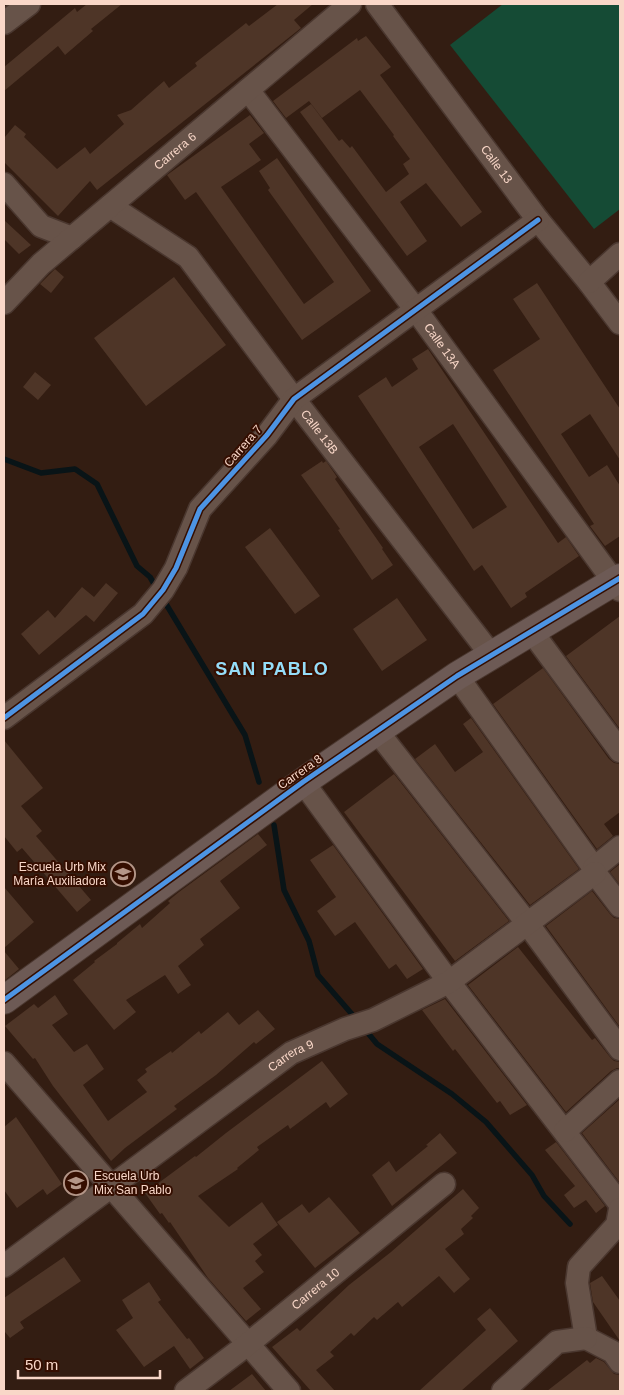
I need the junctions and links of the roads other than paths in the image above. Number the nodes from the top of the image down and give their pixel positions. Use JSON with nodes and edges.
{"nodes":[{"id":1,"x":29,"y":4,"type":"edge"},
{"id":2,"x":350,"y":4,"type":"edge"},
{"id":3,"x":378,"y":4,"type":"edge"},
{"id":4,"x":4,"y":23,"type":"edge"},
{"id":5,"x":248,"y":90,"type":"junction"},
{"id":6,"x":4,"y":184,"type":"edge"},
{"id":7,"x":110,"y":206,"type":"junction"},
{"id":8,"x":538,"y":220,"type":"junction"},
{"id":9,"x":41,"y":226,"type":"junction"},
{"id":10,"x":72,"y":238,"type":"junction"},
{"id":11,"x":620,"y":254,"type":"edge"},
{"id":12,"x":41,"y":264,"type":"junction"},
{"id":13,"x":589,"y":282,"type":"junction"},
{"id":14,"x":4,"y":303,"type":"edge"},
{"id":15,"x":416,"y":310,"type":"junction"},
{"id":16,"x":620,"y":323,"type":"edge"},
{"id":17,"x":294,"y":398,"type":"junction"},
{"id":18,"x":618,"y":583,"type":"edge"},
{"id":19,"x":532,"y":632,"type":"junction"},
{"id":20,"x":492,"y":656,"type":"junction"},
{"id":21,"x":457,"y":676,"type":"junction"},
{"id":22,"x":4,"y":718,"type":"edge"},
{"id":23,"x":377,"y":732,"type":"junction"},
{"id":24,"x":620,"y":751,"type":"edge"},
{"id":25,"x":303,"y":782,"type":"junction"},
{"id":26,"x":620,"y":847,"type":"edge"},
{"id":27,"x":594,"y":870,"type":"junction"},
{"id":28,"x":620,"y":906,"type":"edge"},
{"id":29,"x":527,"y":923,"type":"junction"},
{"id":30,"x":449,"y":982,"type":"junction"},
{"id":31,"x":4,"y":1000,"type":"edge"},
{"id":32,"x":620,"y":1049,"type":"edge"},
{"id":33,"x":4,"y":1063,"type":"edge"},
{"id":34,"x":620,"y":1081,"type":"edge"},
{"id":35,"x":565,"y":1131,"type":"junction"},
{"id":36,"x":444,"y":1184,"type":"dead end"},
{"id":37,"x":111,"y":1187,"type":"junction"},
{"id":38,"x":620,"y":1204,"type":"edge"},
{"id":39,"x":620,"y":1209,"type":"edge"},
{"id":40,"x":4,"y":1266,"type":"edge"},
{"id":41,"x":586,"y":1338,"type":"junction"},
{"id":42,"x":248,"y":1344,"type":"junction"},
{"id":43,"x":620,"y":1362,"type":"edge"},
{"id":44,"x":186,"y":1391,"type":"edge"},
{"id":45,"x":289,"y":1391,"type":"edge"},
{"id":46,"x":503,"y":1391,"type":"edge"}],
"edges":[{"from":1,"to":4,"type":"street"},
{"from":2,"to":5,"type":"street","name":"Carrera 6"},
{"from":3,"to":8,"type":"street","name":"Calle 13"},
{"from":5,"to":7,"type":"street","name":"Carrera 6"},
{"from":5,"to":15,"type":"street","name":"Calle 13A"},
{"from":6,"to":9,"type":"street"},
{"from":7,"to":10,"type":"street","name":"Carrera 6"},
{"from":7,"to":17,"type":"street","name":"Calle 13B"},
{"from":8,"to":13,"type":"street","name":"Calle 13"},
{"from":8,"to":15,"type":"street","name":"Carrera 7"},
{"from":9,"to":10,"type":"street"},
{"from":9,"to":12,"type":"street"},
{"from":10,"to":12,"type":"street","name":"Carrera 6"},
{"from":11,"to":13,"type":"street"},
{"from":12,"to":14,"type":"street","name":"Carrera 6"},
{"from":13,"to":16,"type":"street","name":"Calle 13"},
{"from":15,"to":17,"type":"street","name":"Carrera 7"},
{"from":15,"to":18,"type":"street","name":"Calle 13A"},
{"from":17,"to":20,"type":"street","name":"Calle 13B"},
{"from":17,"to":22,"type":"street","name":"Carrera 7"},
{"from":18,"to":19,"type":"street","name":"Carrera 8"},
{"from":19,"to":20,"type":"street","name":"Carrera 8"},
{"from":19,"to":24,"type":"street"},
{"from":20,"to":21,"type":"street","name":"Carrera 8"},
{"from":21,"to":23,"type":"street","name":"Carrera 8"},
{"from":21,"to":27,"type":"street"},
{"from":23,"to":25,"type":"street","name":"Carrera 8"},
{"from":23,"to":29,"type":"street"},
{"from":25,"to":30,"type":"street"},
{"from":25,"to":31,"type":"street","name":"Carrera 8"},
{"from":26,"to":27,"type":"street","name":"Carrera 9"},
{"from":27,"to":28,"type":"street"},
{"from":27,"to":29,"type":"street","name":"Carrera 9"},
{"from":29,"to":30,"type":"street","name":"Carrera 9"},
{"from":29,"to":32,"type":"street"},
{"from":30,"to":35,"type":"street"},
{"from":30,"to":37,"type":"street","name":"Carrera 9"},
{"from":33,"to":37,"type":"street"},
{"from":34,"to":35,"type":"street"},
{"from":35,"to":38,"type":"street"},
{"from":36,"to":42,"type":"street","name":"Carrera 10"},
{"from":37,"to":40,"type":"street","name":"Carrera 9"},
{"from":37,"to":42,"type":"street"},
{"from":39,"to":41,"type":"street"},
{"from":41,"to":43,"type":"street"},
{"from":41,"to":46,"type":"street"},
{"from":42,"to":44,"type":"street","name":"Carrera 10"},
{"from":42,"to":45,"type":"street"}]}
